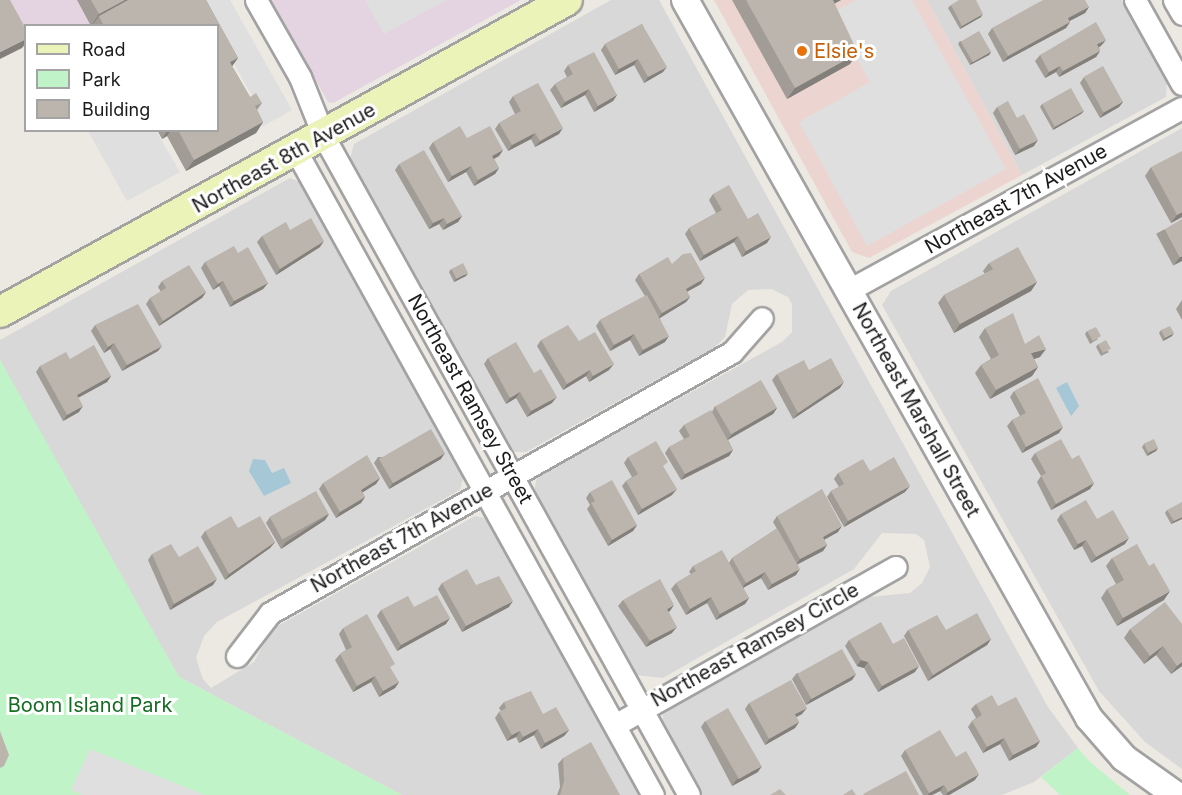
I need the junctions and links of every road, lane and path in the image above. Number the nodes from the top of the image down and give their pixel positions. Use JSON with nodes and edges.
{"nodes":[{"id":1,"x":256,"y":0,"type":"edge"},
{"id":2,"x":567,"y":0,"type":"edge"},
{"id":3,"x":686,"y":0,"type":"edge"},
{"id":4,"x":1136,"y":0,"type":"edge"},
{"id":5,"x":1174,"y":0,"type":"edge"},
{"id":6,"x":1182,"y":14,"type":"edge"},
{"id":7,"x":1182,"y":84,"type":"edge"},
{"id":8,"x":1182,"y":108,"type":"edge"},
{"id":9,"x":324,"y":137,"type":"junction"},
{"id":10,"x":296,"y":151,"type":"junction"},
{"id":11,"x":849,"y":290,"type":"junction"},
{"id":12,"x":0,"y":312,"type":"edge"},
{"id":13,"x":762,"y":318,"type":"dead end"},
{"id":14,"x":513,"y":476,"type":"junction"},
{"id":15,"x":487,"y":492,"type":"junction"},
{"id":16,"x":895,"y":567,"type":"dead end"},
{"id":17,"x":237,"y":656,"type":"dead end"},
{"id":18,"x":641,"y":708,"type":"junction"},
{"id":19,"x":615,"y":724,"type":"junction"},
{"id":20,"x":653,"y":795,"type":"edge"},
{"id":21,"x":689,"y":795,"type":"edge"},
{"id":22,"x":1176,"y":795,"type":"edge"}],
"edges":[{"from":1,"to":9,"type":"street","name":"Northeast Ramsey Street"},
{"from":2,"to":9,"type":"main road","name":"Northeast 8th Avenue"},
{"from":3,"to":11,"type":"street","name":"Northeast Marshall Street"},
{"from":4,"to":7,"type":"street"},
{"from":5,"to":6,"type":"street"},
{"from":8,"to":11,"type":"street","name":"Northeast 7th Avenue"},
{"from":9,"to":10,"type":"main road","name":"Northeast 8th Avenue"},
{"from":9,"to":14,"type":"street","name":"Northeast Ramsey Street"},
{"from":10,"to":12,"type":"main road","name":"Northeast 8th Avenue"},
{"from":10,"to":15,"type":"street","name":"Northeast Ramsey Street"},
{"from":11,"to":22,"type":"street","name":"Northeast Marshall Street"},
{"from":13,"to":14,"type":"street","name":"Northeast 7th Avenue"},
{"from":14,"to":15,"type":"street","name":"Northeast 7th Avenue"},
{"from":14,"to":18,"type":"street","name":"Northeast Ramsey Street"},
{"from":15,"to":17,"type":"street","name":"Northeast 7th Avenue"},
{"from":15,"to":19,"type":"street","name":"Northeast Ramsey Street"},
{"from":16,"to":18,"type":"street","name":"Northeast Ramsey Circle"},
{"from":18,"to":19,"type":"street","name":"Northeast Ramsey Circle"},
{"from":18,"to":21,"type":"street","name":"Northeast Ramsey Street"},
{"from":19,"to":20,"type":"street","name":"Northeast Ramsey Street"}]}
